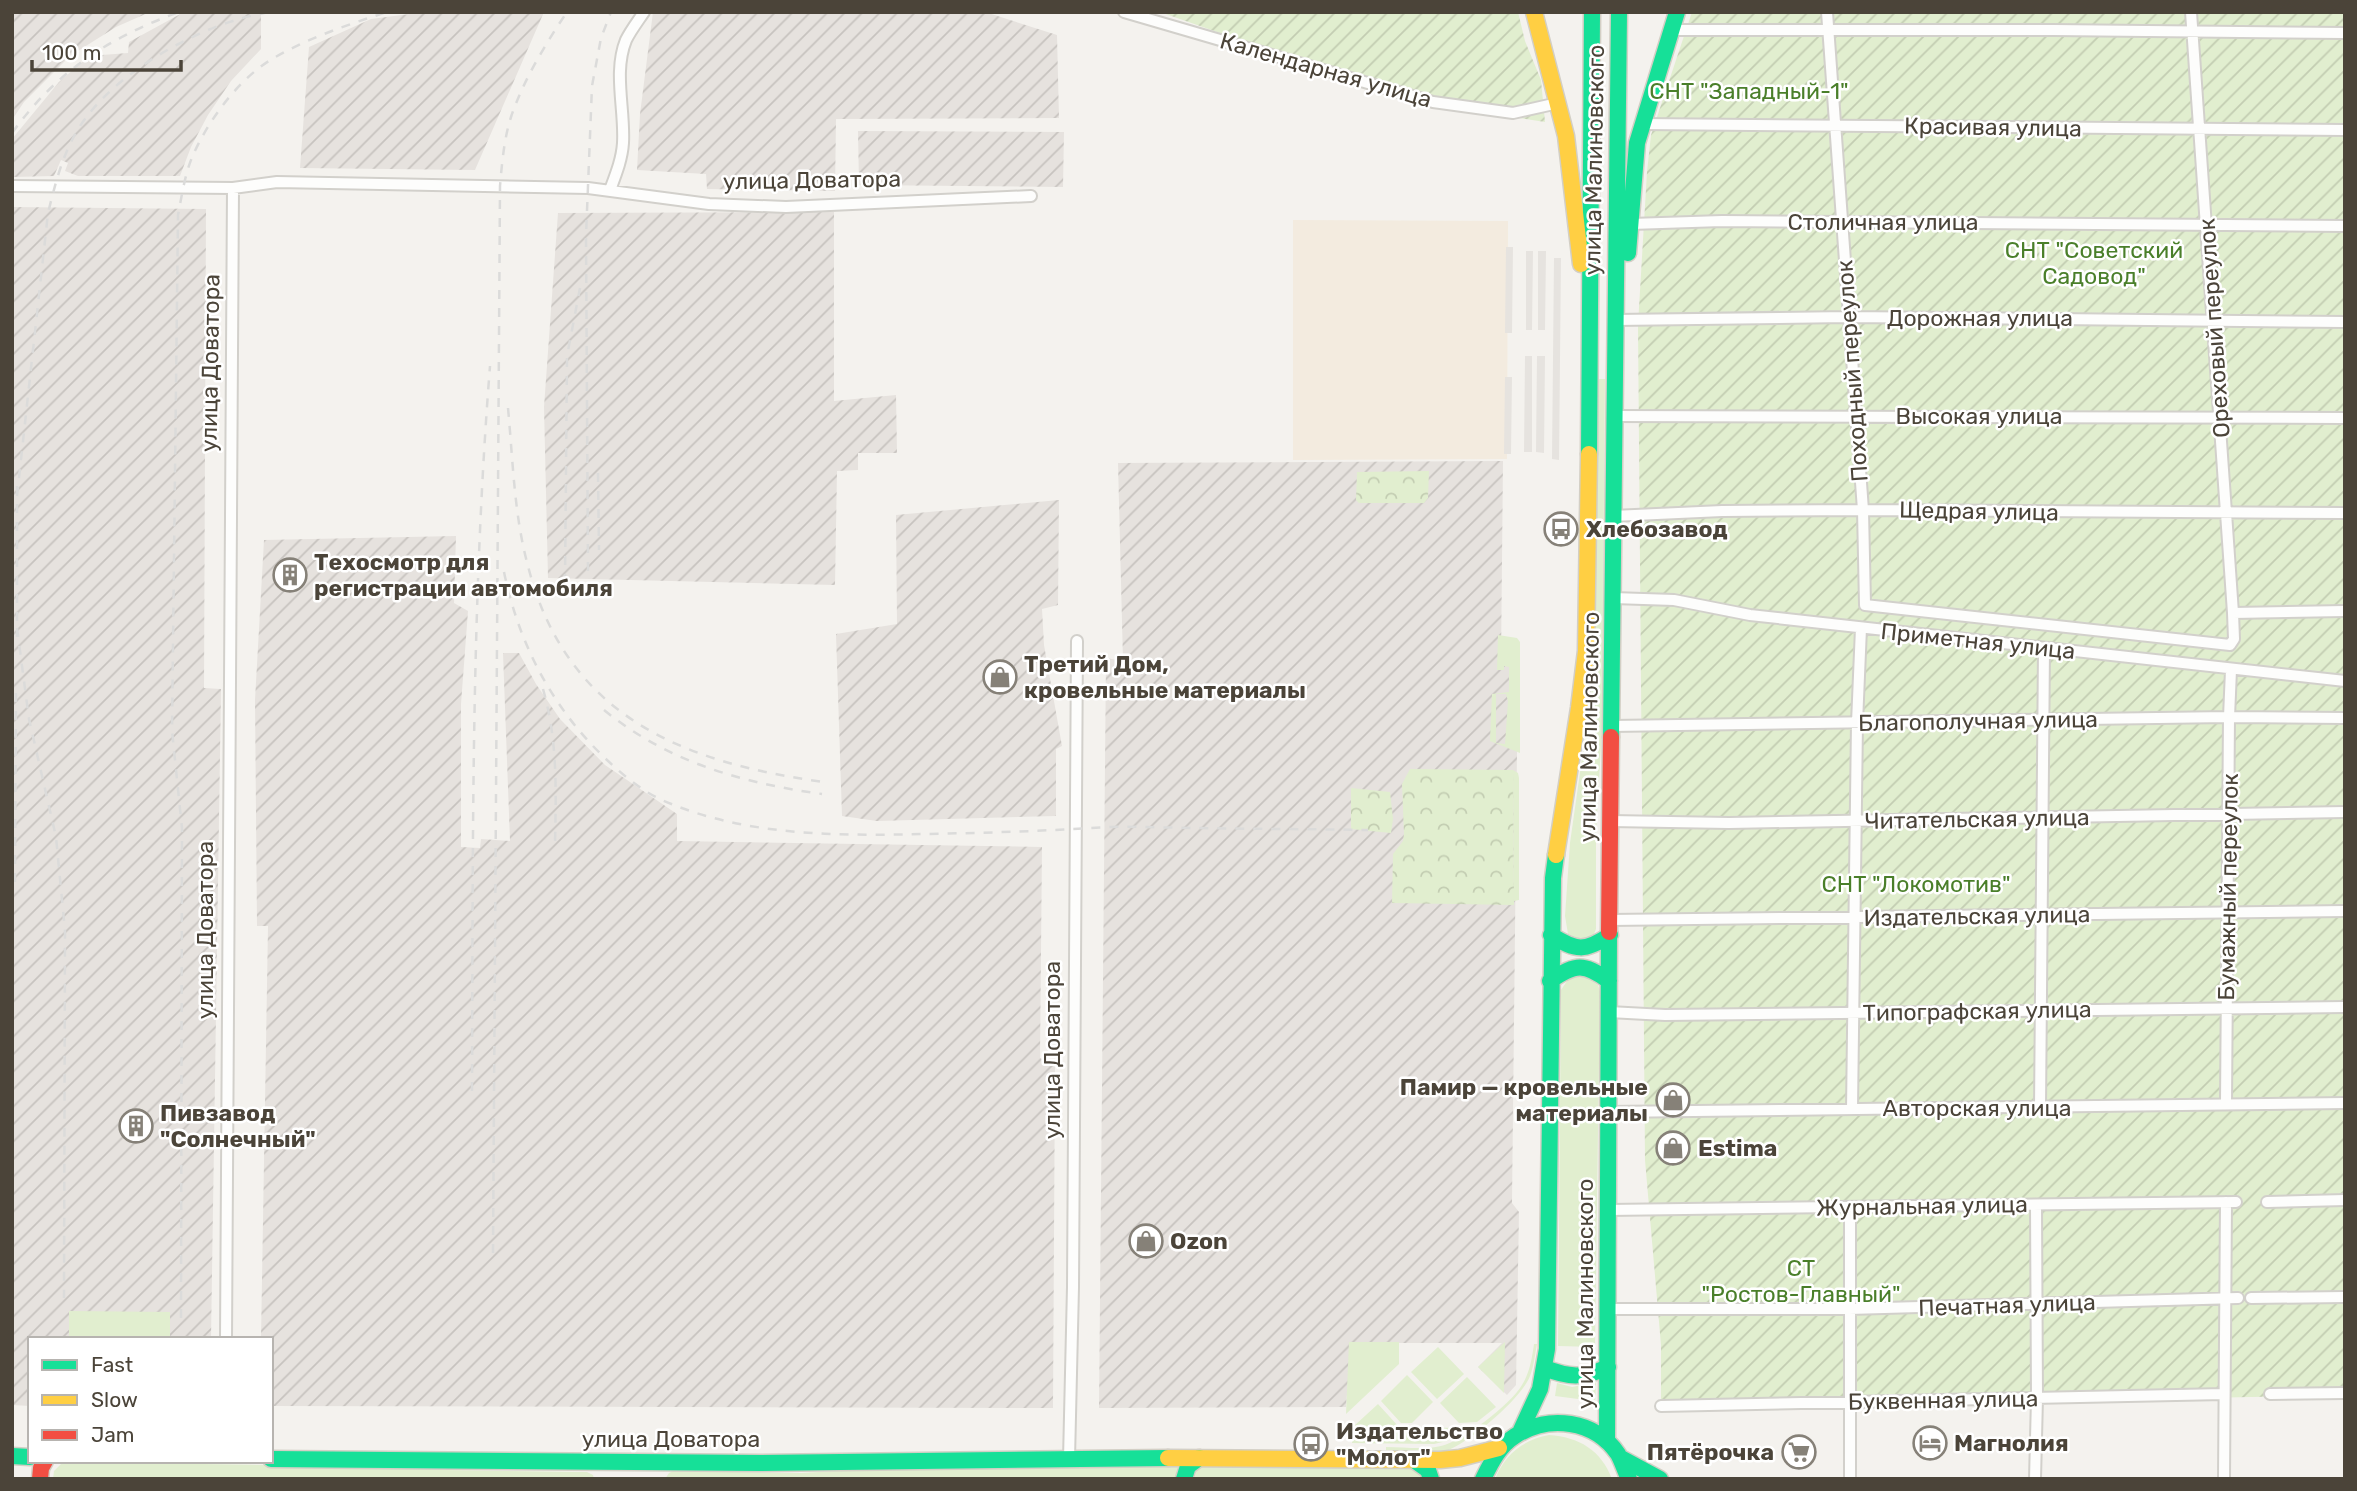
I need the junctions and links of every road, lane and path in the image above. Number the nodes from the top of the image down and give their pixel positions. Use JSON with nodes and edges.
{"nodes":[{"id":1,"x":644,"y":12,"type":"edge"},
{"id":2,"x":1124,"y":12,"type":"edge"},
{"id":3,"x":1534,"y":12,"type":"edge"},
{"id":4,"x":1592,"y":12,"type":"edge"},
{"id":5,"x":1619,"y":12,"type":"edge"},
{"id":6,"x":1677,"y":12,"type":"edge"},
{"id":7,"x":1827,"y":12,"type":"edge"},
{"id":8,"x":2191,"y":12,"type":"edge"},
{"id":9,"x":1828,"y":29,"type":"junction"},
{"id":10,"x":1671,"y":30,"type":"junction"},
{"id":11,"x":2191,"y":32,"type":"junction"},
{"id":12,"x":2345,"y":33,"type":"edge"},
{"id":13,"x":1558,"y":103,"type":"junction"},
{"id":14,"x":1641,"y":124,"type":"junction"},
{"id":15,"x":1835,"y":126,"type":"junction"},
{"id":16,"x":2200,"y":129,"type":"junction"},
{"id":17,"x":2345,"y":130,"type":"edge"},
{"id":18,"x":12,"y":186,"type":"edge"},
{"id":19,"x":233,"y":188,"type":"junction"},
{"id":20,"x":610,"y":190,"type":"junction"},
{"id":21,"x":1031,"y":196,"type":"dead end"},
{"id":22,"x":1841,"y":222,"type":"junction"},
{"id":23,"x":1631,"y":224,"type":"junction"},
{"id":24,"x":2206,"y":224,"type":"junction"},
{"id":25,"x":2345,"y":226,"type":"edge"},
{"id":26,"x":1615,"y":291,"type":"junction"},
{"id":27,"x":1591,"y":292,"type":"junction"},
{"id":28,"x":1848,"y":317,"type":"junction"},
{"id":29,"x":2214,"y":319,"type":"junction"},
{"id":30,"x":1615,"y":320,"type":"junction"},
{"id":31,"x":2345,"y":322,"type":"edge"},
{"id":32,"x":1855,"y":415,"type":"junction"},
{"id":33,"x":1614,"y":416,"type":"junction"},
{"id":34,"x":2221,"y":417,"type":"junction"},
{"id":35,"x":2345,"y":418,"type":"edge"},
{"id":36,"x":1863,"y":510,"type":"junction"},
{"id":37,"x":2345,"y":513,"type":"edge"},
{"id":38,"x":2226,"y":514,"type":"junction"},
{"id":39,"x":1613,"y":516,"type":"junction"},
{"id":40,"x":1613,"y":598,"type":"junction"},
{"id":41,"x":2345,"y":611,"type":"edge"},
{"id":42,"x":2233,"y":613,"type":"junction"},
{"id":43,"x":1861,"y":628,"type":"junction"},
{"id":44,"x":1077,"y":641,"type":"dead end"},
{"id":45,"x":2233,"y":643,"type":"joint"},
{"id":46,"x":2044,"y":648,"type":"junction"},
{"id":47,"x":2231,"y":670,"type":"junction"},
{"id":48,"x":2345,"y":681,"type":"edge"},
{"id":49,"x":2229,"y":717,"type":"junction"},
{"id":50,"x":2345,"y":718,"type":"edge"},
{"id":51,"x":2043,"y":719,"type":"junction"},
{"id":52,"x":1857,"y":723,"type":"junction"},
{"id":53,"x":1612,"y":726,"type":"junction"},
{"id":54,"x":2345,"y":812,"type":"edge"},
{"id":55,"x":2230,"y":814,"type":"junction"},
{"id":56,"x":2042,"y":818,"type":"junction"},
{"id":57,"x":1610,"y":821,"type":"junction"},
{"id":58,"x":1856,"y":821,"type":"junction"},
{"id":59,"x":2345,"y":911,"type":"edge"},
{"id":60,"x":2227,"y":912,"type":"junction"},
{"id":61,"x":2042,"y":915,"type":"junction"},
{"id":62,"x":1854,"y":918,"type":"junction"},
{"id":63,"x":1610,"y":927,"type":"junction"},
{"id":64,"x":1551,"y":935,"type":"junction"},
{"id":65,"x":1550,"y":981,"type":"junction"},
{"id":66,"x":1609,"y":981,"type":"junction"},
{"id":67,"x":2345,"y":1007,"type":"edge"},
{"id":68,"x":2227,"y":1008,"type":"junction"},
{"id":69,"x":2041,"y":1010,"type":"junction"},
{"id":70,"x":1609,"y":1012,"type":"junction"},
{"id":71,"x":1853,"y":1013,"type":"junction"},
{"id":72,"x":2345,"y":1103,"type":"edge"},
{"id":73,"x":2226,"y":1104,"type":"junction"},
{"id":74,"x":2040,"y":1108,"type":"junction"},
{"id":75,"x":1852,"y":1109,"type":"junction"},
{"id":76,"x":1608,"y":1112,"type":"junction"},
{"id":77,"x":2345,"y":1200,"type":"edge"},
{"id":78,"x":2267,"y":1202,"type":"dead end"},
{"id":79,"x":2036,"y":1205,"type":"junction"},
{"id":80,"x":1850,"y":1207,"type":"junction"},
{"id":81,"x":1608,"y":1210,"type":"junction"},
{"id":82,"x":2345,"y":1297,"type":"edge"},
{"id":83,"x":2225,"y":1298,"type":"junction"},
{"id":84,"x":2238,"y":1298,"type":"dead end"},
{"id":85,"x":2252,"y":1298,"type":"dead end"},
{"id":86,"x":2037,"y":1305,"type":"junction"},
{"id":87,"x":1608,"y":1309,"type":"junction"},
{"id":88,"x":1849,"y":1309,"type":"junction"},
{"id":89,"x":226,"y":1337,"type":"edge"},
{"id":90,"x":1608,"y":1367,"type":"junction"},
{"id":91,"x":1545,"y":1368,"type":"junction"},
{"id":92,"x":2345,"y":1393,"type":"edge"},
{"id":93,"x":2224,"y":1394,"type":"junction"},
{"id":94,"x":2270,"y":1394,"type":"dead end"},
{"id":95,"x":2038,"y":1398,"type":"junction"},
{"id":96,"x":1850,"y":1403,"type":"junction"},
{"id":97,"x":1661,"y":1406,"type":"dead end"},
{"id":98,"x":1521,"y":1430,"type":"junction"},
{"id":99,"x":1607,"y":1441,"type":"junction"},
{"id":100,"x":1499,"y":1448,"type":"junction"},
{"id":101,"x":1199,"y":1458,"type":"junction"},
{"id":102,"x":1621,"y":1458,"type":"junction"},
{"id":103,"x":273,"y":1459,"type":"edge"},
{"id":104,"x":1069,"y":1460,"type":"junction"},
{"id":105,"x":1414,"y":1460,"type":"junction"},
{"id":106,"x":592,"y":1461,"type":"junction"},
{"id":107,"x":663,"y":1462,"type":"junction"},
{"id":108,"x":602,"y":1479,"type":"edge"},
{"id":109,"x":653,"y":1479,"type":"edge"},
{"id":110,"x":1184,"y":1479,"type":"edge"},
{"id":111,"x":1431,"y":1479,"type":"edge"},
{"id":112,"x":1483,"y":1479,"type":"edge"},
{"id":113,"x":1629,"y":1479,"type":"edge"},
{"id":114,"x":1660,"y":1479,"type":"edge"},
{"id":115,"x":1850,"y":1479,"type":"edge"},
{"id":116,"x":2035,"y":1479,"type":"edge"},
{"id":117,"x":2224,"y":1479,"type":"edge"}],
"edges":[{"from":1,"to":20,"type":"street"},
{"from":2,"to":13,"type":"street","name":"Календарная улица"},
{"from":3,"to":13,"type":"main road"},
{"from":4,"to":27,"type":"main road","name":"улица Малиновского"},
{"from":5,"to":26,"type":"main road","name":"улица Малиновского"},
{"from":6,"to":10,"type":"main road"},
{"from":7,"to":9,"type":"street","name":"Походный переулок"},
{"from":8,"to":11,"type":"street","name":"Ореховый переулок"},
{"from":9,"to":10,"type":"street"},
{"from":9,"to":11,"type":"street"},
{"from":9,"to":15,"type":"street","name":"Походный переулок"},
{"from":10,"to":14,"type":"main road"},
{"from":11,"to":12,"type":"street"},
{"from":11,"to":16,"type":"street","name":"Ореховый переулок"},
{"from":13,"to":27,"type":"main road"},
{"from":14,"to":15,"type":"street","name":"Красивая улица"},
{"from":14,"to":23,"type":"main road"},
{"from":15,"to":16,"type":"street","name":"Красивая улица"},
{"from":15,"to":22,"type":"street","name":"Походный переулок"},
{"from":16,"to":17,"type":"street","name":"Красивая улица"},
{"from":16,"to":24,"type":"street","name":"Ореховый переулок"},
{"from":18,"to":19,"type":"street"},
{"from":19,"to":20,"type":"street","name":"улица Доватора"},
{"from":19,"to":89,"type":"street","name":"улица Доватора"},
{"from":20,"to":21,"type":"street","name":"улица Доватора"},
{"from":22,"to":23,"type":"street","name":"Столичная улица"},
{"from":22,"to":24,"type":"street","name":"Столичная улица"},
{"from":22,"to":28,"type":"street","name":"Походный переулок"},
{"from":23,"to":26,"type":"main road"},
{"from":24,"to":25,"type":"street","name":"Столичная улица"},
{"from":24,"to":29,"type":"street","name":"Ореховый переулок"},
{"from":26,"to":30,"type":"main road","name":"улица Малиновского"},
{"from":27,"to":64,"type":"main road","name":"улица Малиновского"},
{"from":28,"to":29,"type":"street","name":"Дорожная улица"},
{"from":28,"to":30,"type":"street","name":"Дорожная улица"},
{"from":28,"to":32,"type":"street","name":"Походный переулок"},
{"from":29,"to":31,"type":"street","name":"Дорожная улица"},
{"from":29,"to":34,"type":"street","name":"Ореховый переулок"},
{"from":30,"to":33,"type":"main road","name":"улица Малиновского"},
{"from":32,"to":33,"type":"street","name":"Высокая улица"},
{"from":32,"to":34,"type":"street","name":"Высокая улица"},
{"from":32,"to":36,"type":"street","name":"Походный переулок"},
{"from":33,"to":39,"type":"main road","name":"улица Малиновского"},
{"from":34,"to":35,"type":"street","name":"Высокая улица"},
{"from":34,"to":38,"type":"street","name":"Ореховый переулок"},
{"from":36,"to":38,"type":"street","name":"Щедрая улица"},
{"from":36,"to":39,"type":"street","name":"Щедрая улица"},
{"from":36,"to":45,"type":"street","name":"Походный переулок"},
{"from":37,"to":38,"type":"street","name":"Щедрая улица"},
{"from":38,"to":42,"type":"street","name":"Ореховый переулок"},
{"from":39,"to":40,"type":"main road","name":"улица Малиновского"},
{"from":40,"to":43,"type":"street","name":"Приметная улица"},
{"from":40,"to":53,"type":"main road","name":"улица Малиновского"},
{"from":41,"to":42,"type":"street"},
{"from":42,"to":45,"type":"street","name":"Ореховый переулок"},
{"from":43,"to":46,"type":"street","name":"Приметная улица"},
{"from":43,"to":52,"type":"street"},
{"from":44,"to":104,"type":"street","name":"улица Доватора"},
{"from":46,"to":47,"type":"street","name":"Приметная улица"},
{"from":46,"to":51,"type":"street"},
{"from":47,"to":48,"type":"street","name":"Приметная улица"},
{"from":47,"to":49,"type":"street","name":"Бумажный переулок"},
{"from":49,"to":50,"type":"street","name":"Благополучная улица"},
{"from":49,"to":51,"type":"street","name":"Благополучная улица"},
{"from":49,"to":55,"type":"street","name":"Бумажный переулок"},
{"from":51,"to":52,"type":"street","name":"Благополучная улица"},
{"from":51,"to":56,"type":"street"},
{"from":52,"to":53,"type":"street","name":"Благополучная улица"},
{"from":52,"to":58,"type":"street"},
{"from":53,"to":57,"type":"main road","name":"улица Малиновского"},
{"from":54,"to":55,"type":"street","name":"Читательская улица"},
{"from":55,"to":56,"type":"street","name":"Читательская улица"},
{"from":55,"to":60,"type":"street","name":"Бумажный переулок"},
{"from":56,"to":58,"type":"street","name":"Читательская улица"},
{"from":56,"to":61,"type":"street"},
{"from":57,"to":58,"type":"street","name":"Читательская улица"},
{"from":57,"to":63,"type":"main road","name":"улица Малиновского"},
{"from":58,"to":62,"type":"street"},
{"from":59,"to":60,"type":"street","name":"Издательская улица"},
{"from":60,"to":61,"type":"street","name":"Издательская улица"},
{"from":60,"to":68,"type":"street","name":"Бумажный переулок"},
{"from":61,"to":62,"type":"street","name":"Издательская улица"},
{"from":61,"to":69,"type":"street"},
{"from":62,"to":63,"type":"street","name":"Издательская улица"},
{"from":62,"to":71,"type":"street"},
{"from":63,"to":64,"type":"main road"},
{"from":63,"to":66,"type":"main road","name":"улица Малиновского"},
{"from":64,"to":65,"type":"main road","name":"улица Малиновского"},
{"from":65,"to":66,"type":"main road"},
{"from":65,"to":91,"type":"main road","name":"улица Малиновского"},
{"from":66,"to":70,"type":"main road","name":"улица Малиновского"},
{"from":67,"to":68,"type":"street","name":"Типографская улица"},
{"from":68,"to":69,"type":"street","name":"Типографская улица"},
{"from":68,"to":73,"type":"street","name":"Бумажный переулок"},
{"from":69,"to":71,"type":"street","name":"Типографская улица"},
{"from":69,"to":74,"type":"street"},
{"from":70,"to":71,"type":"street","name":"Типографская улица"},
{"from":70,"to":76,"type":"main road","name":"улица Малиновского"},
{"from":71,"to":75,"type":"street"},
{"from":72,"to":73,"type":"street","name":"Авторская улица"},
{"from":73,"to":74,"type":"street","name":"Авторская улица"},
{"from":74,"to":75,"type":"street","name":"Авторская улица"},
{"from":75,"to":76,"type":"street","name":"Авторская улица"},
{"from":76,"to":81,"type":"main road","name":"улица Малиновского"},
{"from":77,"to":78,"type":"street"},
{"from":79,"to":80,"type":"street","name":"Журнальная улица"},
{"from":79,"to":83,"type":"street","name":"Журнальная улица"},
{"from":79,"to":86,"type":"street"},
{"from":80,"to":81,"type":"street","name":"Журнальная улица"},
{"from":80,"to":88,"type":"street"},
{"from":81,"to":87,"type":"main road","name":"улица Малиновского"},
{"from":82,"to":85,"type":"street"},
{"from":83,"to":84,"type":"street","name":"Печатная улица"},
{"from":83,"to":86,"type":"street","name":"Печатная улица"},
{"from":83,"to":93,"type":"street"},
{"from":86,"to":88,"type":"street","name":"Печатная улица"},
{"from":86,"to":95,"type":"street"},
{"from":87,"to":88,"type":"street","name":"Печатная улица"},
{"from":87,"to":90,"type":"main road","name":"улица Малиновского"},
{"from":88,"to":96,"type":"street"},
{"from":90,"to":91,"type":"main road"},
{"from":90,"to":99,"type":"main road","name":"улица Малиновского"},
{"from":91,"to":98,"type":"main road","name":"улица Малиновского"},
{"from":92,"to":94,"type":"street"},
{"from":93,"to":95,"type":"street","name":"Буквенная улица"},
{"from":93,"to":117,"type":"street"},
{"from":95,"to":96,"type":"street","name":"Буквенная улица"},
{"from":95,"to":116,"type":"street"},
{"from":96,"to":97,"type":"street","name":"Буквенная улица"},
{"from":96,"to":115,"type":"street"},
{"from":98,"to":99,"type":"main road"},
{"from":98,"to":100,"type":"main road"},
{"from":99,"to":102,"type":"main road"},
{"from":100,"to":105,"type":"main road","name":"улица Доватора"},
{"from":100,"to":112,"type":"main road"},
{"from":101,"to":104,"type":"main road","name":"улица Доватора"},
{"from":101,"to":105,"type":"main road","name":"улица Доватора"},
{"from":101,"to":110,"type":"main road"},
{"from":102,"to":113,"type":"main road"},
{"from":102,"to":114,"type":"main road"},
{"from":103,"to":106,"type":"main road","name":"улица Доватора"},
{"from":104,"to":107,"type":"main road","name":"улица Доватора"},
{"from":105,"to":111,"type":"main road"},
{"from":106,"to":107,"type":"main road","name":"улица Доватора"},
{"from":106,"to":108,"type":"main road"},
{"from":107,"to":109,"type":"main road"}]}
